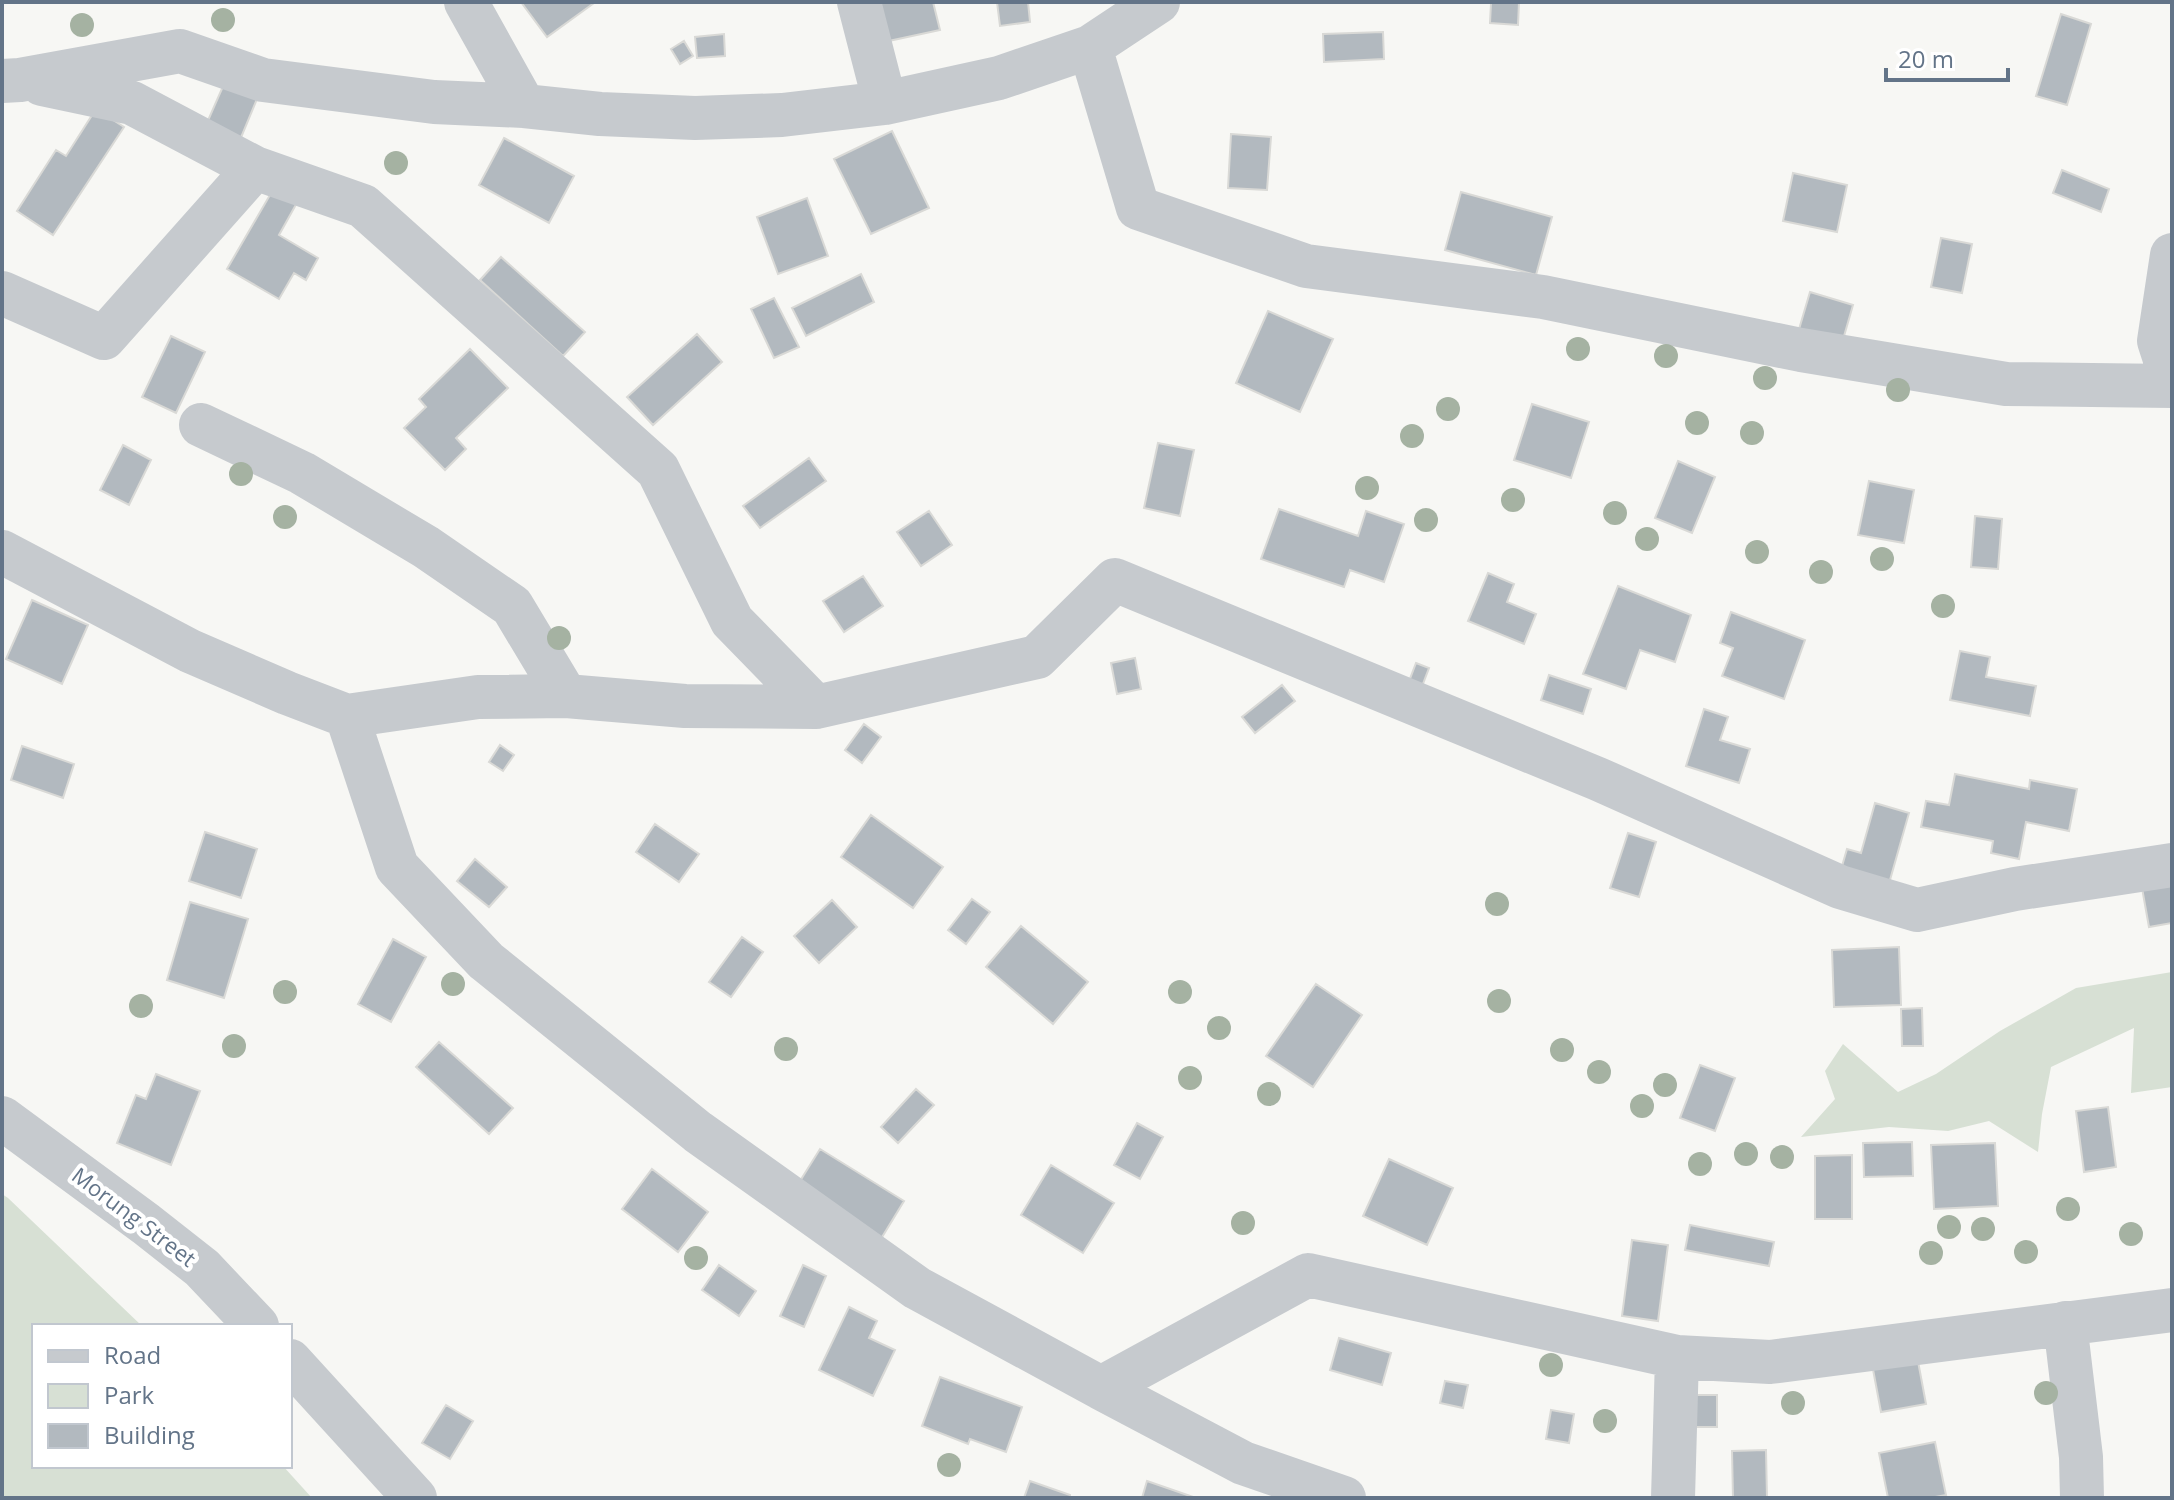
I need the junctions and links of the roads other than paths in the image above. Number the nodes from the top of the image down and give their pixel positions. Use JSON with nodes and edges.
{"nodes":[{"id":1,"x":466,"y":2,"type":"edge"},
{"id":2,"x":859,"y":2,"type":"edge"},
{"id":3,"x":1158,"y":2,"type":"edge"},
{"id":4,"x":1090,"y":47,"type":"junction"},
{"id":5,"x":11,"y":80,"type":"edge"},
{"id":6,"x":885,"y":103,"type":"junction"},
{"id":7,"x":524,"y":106,"type":"junction"},
{"id":8,"x":255,"y":168,"type":"junction"},
{"id":9,"x":2172,"y":255,"type":"edge"},
{"id":10,"x":2,"y":293,"type":"edge"},
{"id":11,"x":2172,"y":384,"type":"edge"},
{"id":12,"x":201,"y":425,"type":"dead end"},
{"id":13,"x":2,"y":552,"type":"edge"},
{"id":14,"x":566,"y":696,"type":"junction"},
{"id":15,"x":816,"y":707,"type":"junction"},
{"id":16,"x":347,"y":716,"type":"junction"},
{"id":17,"x":2172,"y":865,"type":"edge"},
{"id":18,"x":2,"y":1118,"type":"edge"},
{"id":19,"x":2172,"y":1310,"type":"edge"},
{"id":20,"x":2065,"y":1323,"type":"junction"},
{"id":21,"x":255,"y":1324,"type":"edge"},
{"id":22,"x":1677,"y":1357,"type":"junction"},
{"id":23,"x":292,"y":1363,"type":"edge"},
{"id":24,"x":1101,"y":1388,"type":"junction"},
{"id":25,"x":415,"y":1498,"type":"edge"},
{"id":26,"x":1344,"y":1498,"type":"edge"},
{"id":27,"x":1673,"y":1498,"type":"edge"},
{"id":28,"x":2082,"y":1498,"type":"edge"}],
"edges":[{"from":1,"to":7,"type":"street"},
{"from":2,"to":6,"type":"street"},
{"from":3,"to":4,"type":"street"},
{"from":4,"to":6,"type":"street"},
{"from":4,"to":11,"type":"street"},
{"from":5,"to":7,"type":"street"},
{"from":5,"to":8,"type":"street"},
{"from":6,"to":7,"type":"street"},
{"from":8,"to":10,"type":"street"},
{"from":8,"to":15,"type":"street"},
{"from":9,"to":11,"type":"street"},
{"from":12,"to":14,"type":"street"},
{"from":13,"to":16,"type":"street"},
{"from":14,"to":15,"type":"street"},
{"from":14,"to":16,"type":"street"},
{"from":15,"to":17,"type":"street"},
{"from":16,"to":24,"type":"street"},
{"from":18,"to":21,"type":"street","name":"Morung Street"},
{"from":19,"to":20,"type":"street"},
{"from":20,"to":22,"type":"street"},
{"from":20,"to":28,"type":"street"},
{"from":22,"to":24,"type":"street"},
{"from":22,"to":27,"type":"street"},
{"from":23,"to":25,"type":"street"},
{"from":24,"to":26,"type":"street"}]}
